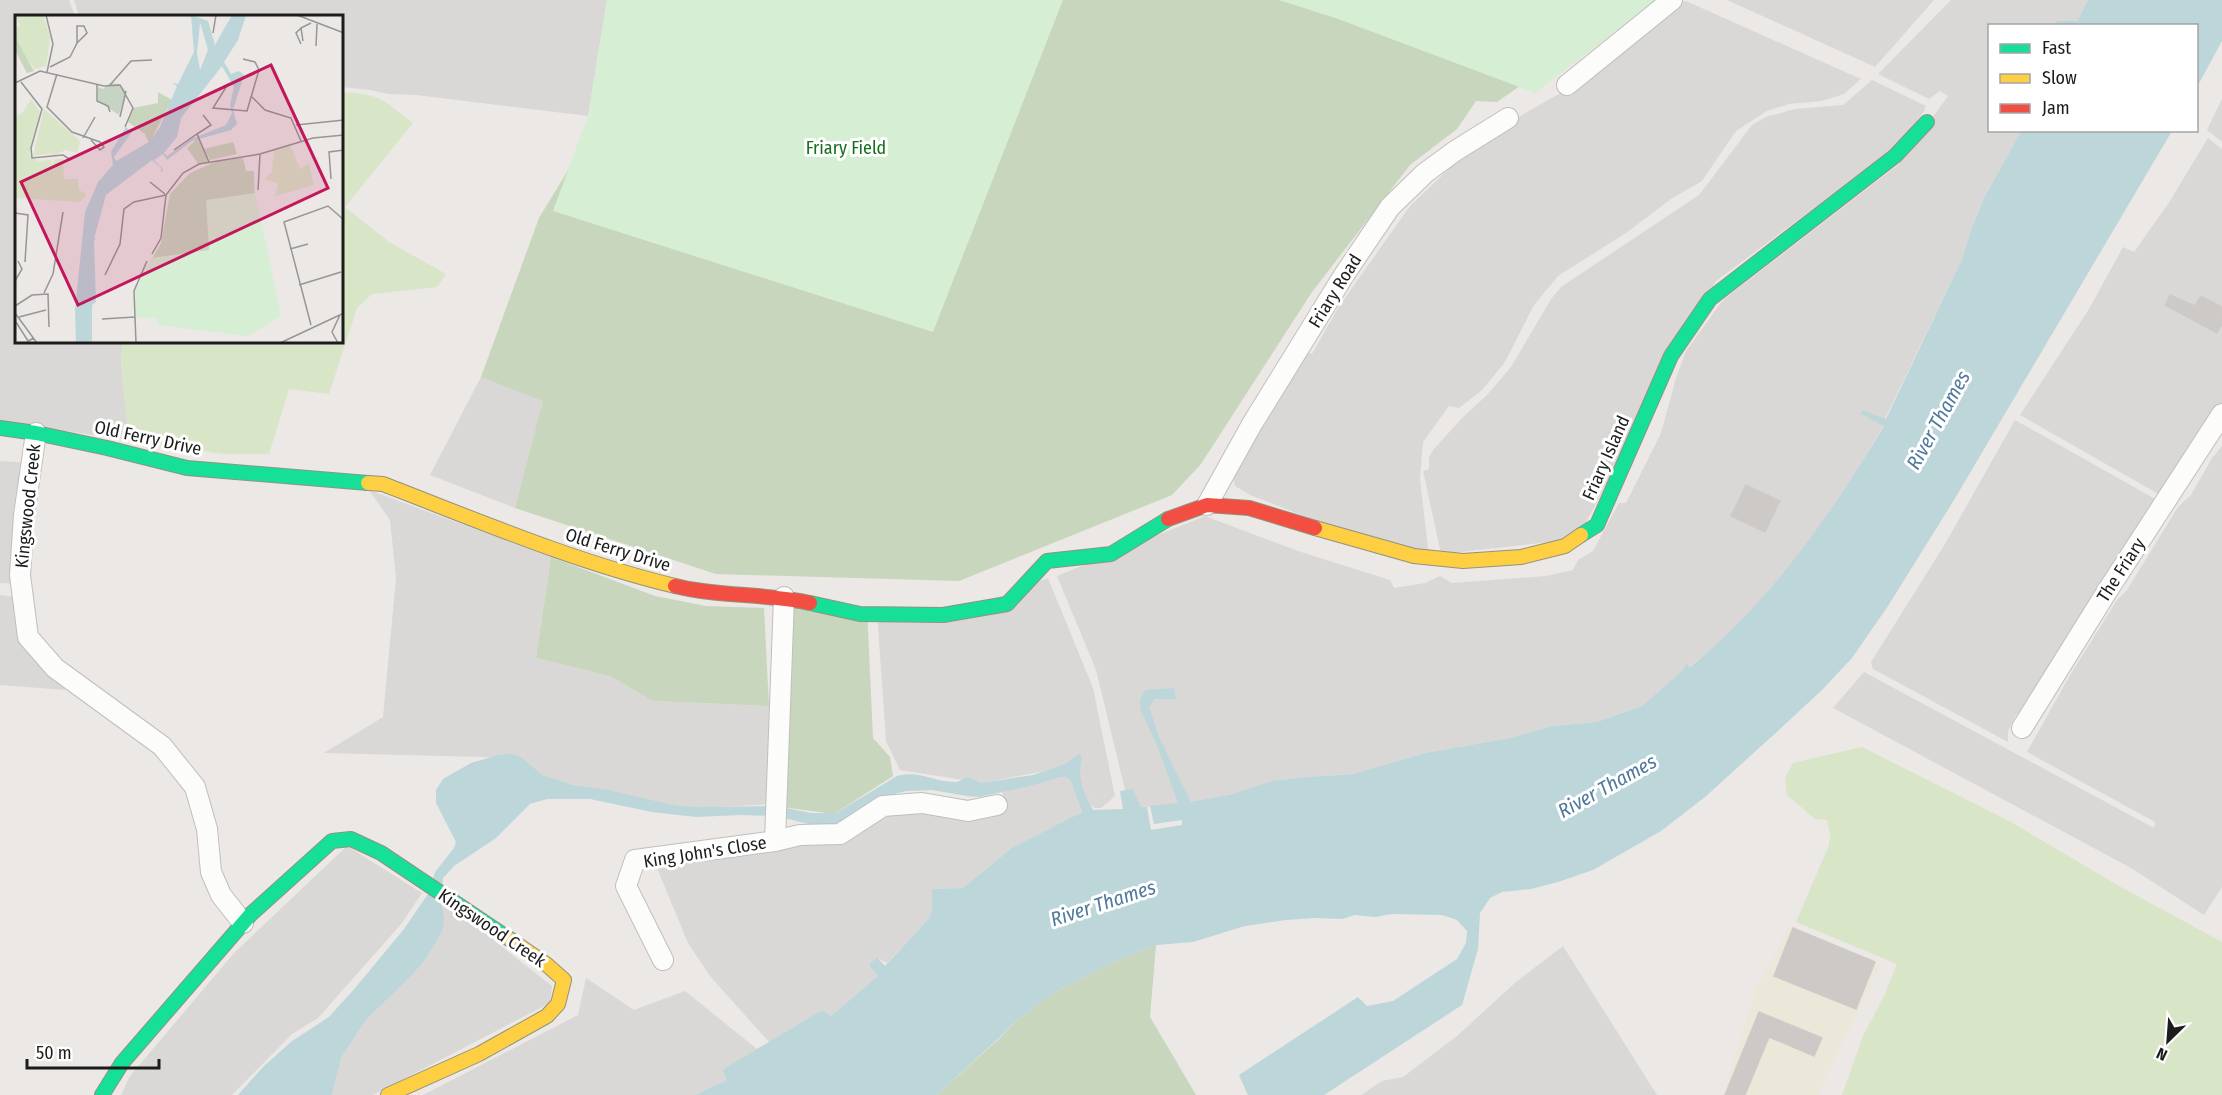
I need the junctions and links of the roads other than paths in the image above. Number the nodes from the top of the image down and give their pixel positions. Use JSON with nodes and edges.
{"nodes":[{"id":1,"x":1672,"y":0,"type":"edge"},
{"id":2,"x":1567,"y":85,"type":"dead end"},
{"id":3,"x":1508,"y":118,"type":"dead end"},
{"id":4,"x":1927,"y":122,"type":"dead end"},
{"id":5,"x":2222,"y":414,"type":"edge"},
{"id":6,"x":0,"y":428,"type":"edge"},
{"id":7,"x":36,"y":433,"type":"junction"},
{"id":8,"x":1207,"y":505,"type":"junction"},
{"id":9,"x":784,"y":597,"type":"junction"},
{"id":10,"x":2022,"y":728,"type":"dead end"},
{"id":11,"x":997,"y":805,"type":"dead end"},
{"id":12,"x":775,"y":841,"type":"junction"},
{"id":13,"x":243,"y":923,"type":"junction"},
{"id":14,"x":663,"y":960,"type":"dead end"},
{"id":15,"x":102,"y":1095,"type":"edge"},
{"id":16,"x":388,"y":1095,"type":"edge"}],
"edges":[{"from":1,"to":2,"type":"street"},
{"from":3,"to":8,"type":"street","name":"Friary Road"},
{"from":4,"to":8,"type":"street","name":"Friary Island"},
{"from":5,"to":10,"type":"street","name":"The Friary"},
{"from":6,"to":7,"type":"street","name":"Old Ferry Drive"},
{"from":7,"to":9,"type":"street","name":"Old Ferry Drive"},
{"from":7,"to":13,"type":"street","name":"Kingswood Creek"},
{"from":8,"to":9,"type":"street","name":"Old Ferry Drive"},
{"from":9,"to":12,"type":"street","name":"King John's Close"},
{"from":11,"to":12,"type":"street","name":"King John's Close"},
{"from":12,"to":14,"type":"street","name":"King John's Close"},
{"from":13,"to":15,"type":"street","name":"Kingswood Creek"},
{"from":13,"to":16,"type":"street","name":"Kingswood Creek"}]}
